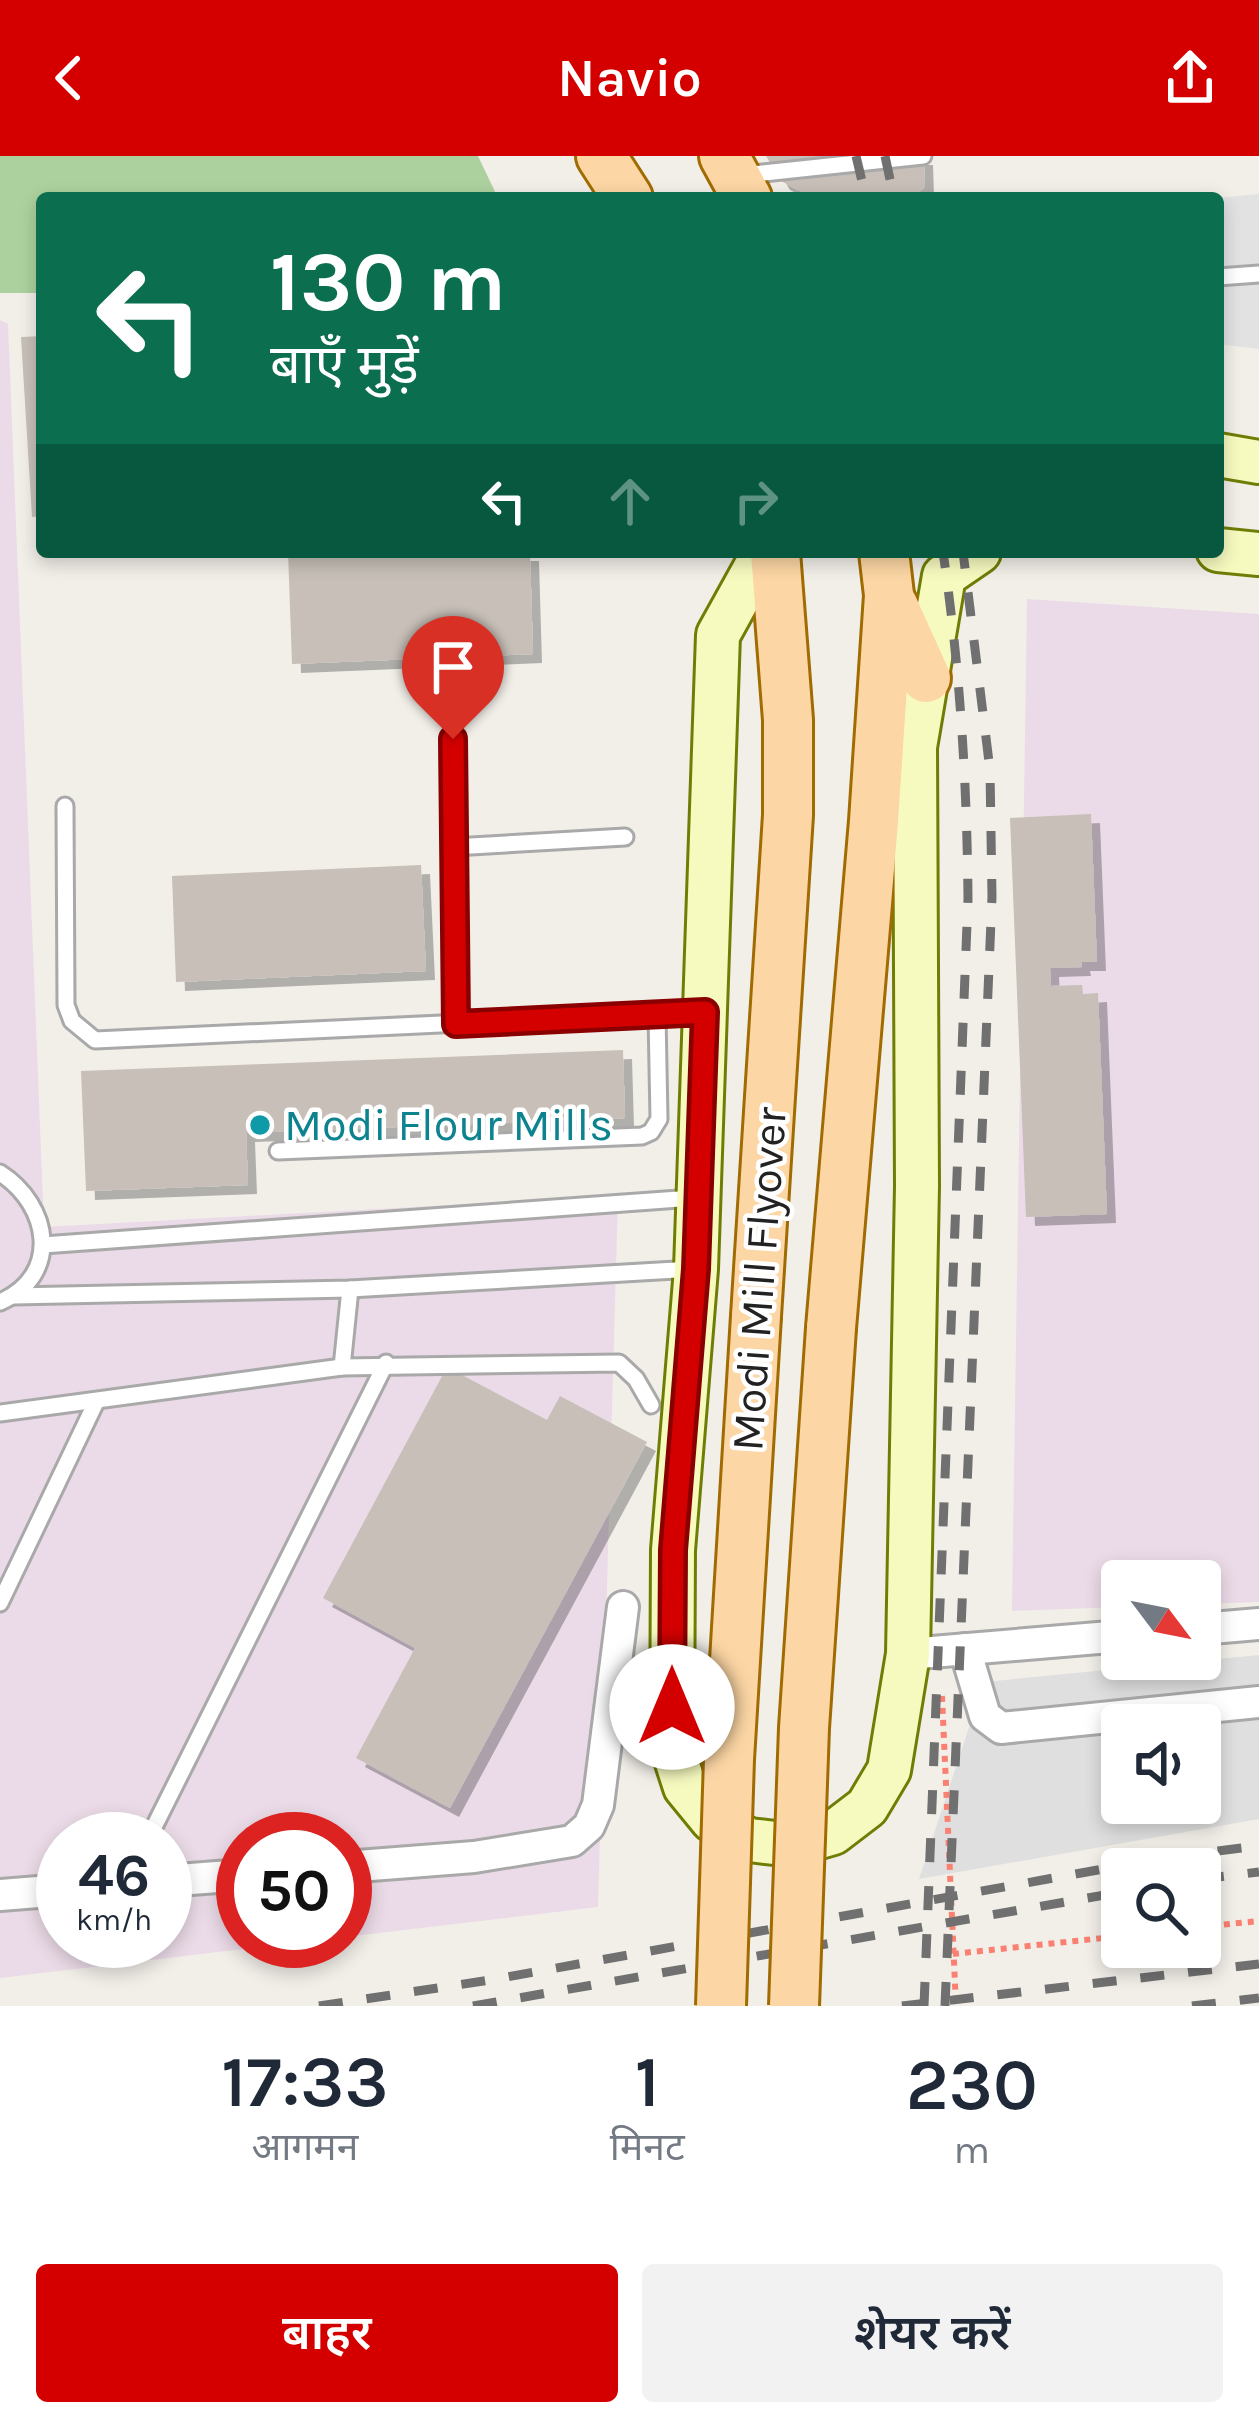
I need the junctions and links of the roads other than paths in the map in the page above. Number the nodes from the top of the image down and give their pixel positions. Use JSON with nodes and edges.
{"nodes":[{"id":1,"x":601,"y":156,"type":"edge"},
{"id":2,"x":922,"y":156,"type":"edge"},
{"id":3,"x":735,"y":177,"type":"edge"},
{"id":4,"x":624,"y":192,"type":"edge"},
{"id":5,"x":1259,"y":274,"type":"edge"},
{"id":6,"x":1224,"y":277,"type":"edge"},
{"id":7,"x":1224,"y":456,"type":"edge"},
{"id":8,"x":1259,"y":461,"type":"edge"},
{"id":9,"x":1224,"y":551,"type":"edge"},
{"id":10,"x":1259,"y":554,"type":"edge"},
{"id":11,"x":761,"y":558,"type":"edge"},
{"id":12,"x":775,"y":558,"type":"edge"},
{"id":13,"x":970,"y":558,"type":"edge"},
{"id":14,"x":887,"y":573,"type":"edge"},
{"id":15,"x":926,"y":678,"type":"junction"},
{"id":16,"x":453,"y":739,"type":"dead end"},
{"id":17,"x":65,"y":806,"type":"dead end"},
{"id":18,"x":625,"y":837,"type":"dead end"},
{"id":19,"x":454,"y":847,"type":"junction"},
{"id":20,"x":705,"y":1012,"type":"junction"},
{"id":21,"x":657,"y":1015,"type":"junction"},
{"id":22,"x":456,"y":1024,"type":"junction"},
{"id":23,"x":278,"y":1151,"type":"dead end"},
{"id":24,"x":0,"y":1174,"type":"edge"},
{"id":25,"x":699,"y":1197,"type":"junction"},
{"id":26,"x":43,"y":1245,"type":"junction"},
{"id":27,"x":696,"y":1269,"type":"junction"},
{"id":28,"x":350,"y":1289,"type":"junction"},
{"id":29,"x":7,"y":1299,"type":"edge"},
{"id":30,"x":386,"y":1364,"type":"junction"},
{"id":31,"x":342,"y":1367,"type":"junction"},
{"id":32,"x":96,"y":1402,"type":"junction"},
{"id":33,"x":651,"y":1405,"type":"dead end"},
{"id":34,"x":0,"y":1413,"type":"edge"},
{"id":35,"x":0,"y":1604,"type":"edge"},
{"id":36,"x":623,"y":1607,"type":"dead end"},
{"id":37,"x":1259,"y":1624,"type":"edge"},
{"id":38,"x":1221,"y":1627,"type":"edge"},
{"id":39,"x":1101,"y":1638,"type":"edge"},
{"id":40,"x":938,"y":1651,"type":"junction"},
{"id":41,"x":1259,"y":1702,"type":"edge"},
{"id":42,"x":162,"y":1812,"type":"edge"},
{"id":43,"x":372,"y":1865,"type":"edge"},
{"id":44,"x":36,"y":1892,"type":"edge"},
{"id":45,"x":0,"y":1895,"type":"edge"},
{"id":46,"x":721,"y":2006,"type":"edge"},
{"id":47,"x":794,"y":2006,"type":"edge"}],
"edges":[{"from":1,"to":4,"type":"main road"},
{"from":2,"to":3,"type":"lane"},
{"from":5,"to":6,"type":"lane"},
{"from":7,"to":8,"type":"main road"},
{"from":9,"to":10,"type":"main road"},
{"from":11,"to":20,"type":"main road"},
{"from":12,"to":46,"type":"main road","name":"Modi Mill Flyover","bridge":true},
{"from":13,"to":15,"type":"main road"},
{"from":14,"to":15,"type":"main road"},
{"from":14,"to":47,"type":"main road","name":"Modi Mill Flyover","bridge":true},
{"from":15,"to":40,"type":"main road"},
{"from":16,"to":19,"type":"lane"},
{"from":17,"to":22,"type":"lane"},
{"from":18,"to":19,"type":"lane"},
{"from":19,"to":22,"type":"lane"},
{"from":20,"to":21,"type":"lane"},
{"from":20,"to":25,"type":"main road"},
{"from":21,"to":22,"type":"lane"},
{"from":21,"to":23,"type":"lane"},
{"from":24,"to":26,"type":"lane"},
{"from":25,"to":26,"type":"lane"},
{"from":25,"to":27,"type":"main road"},
{"from":26,"to":29,"type":"lane"},
{"from":27,"to":28,"type":"lane"},
{"from":27,"to":40,"type":"main road"},
{"from":28,"to":29,"type":"lane"},
{"from":28,"to":31,"type":"lane"},
{"from":30,"to":31,"type":"lane"},
{"from":30,"to":33,"type":"lane"},
{"from":30,"to":42,"type":"lane"},
{"from":31,"to":32,"type":"lane"},
{"from":32,"to":34,"type":"lane"},
{"from":32,"to":35,"type":"lane"},
{"from":36,"to":43,"type":"street"},
{"from":37,"to":38,"type":"street"},
{"from":39,"to":40,"type":"street"},
{"from":40,"to":41,"type":"street"},
{"from":44,"to":45,"type":"street"}]}
